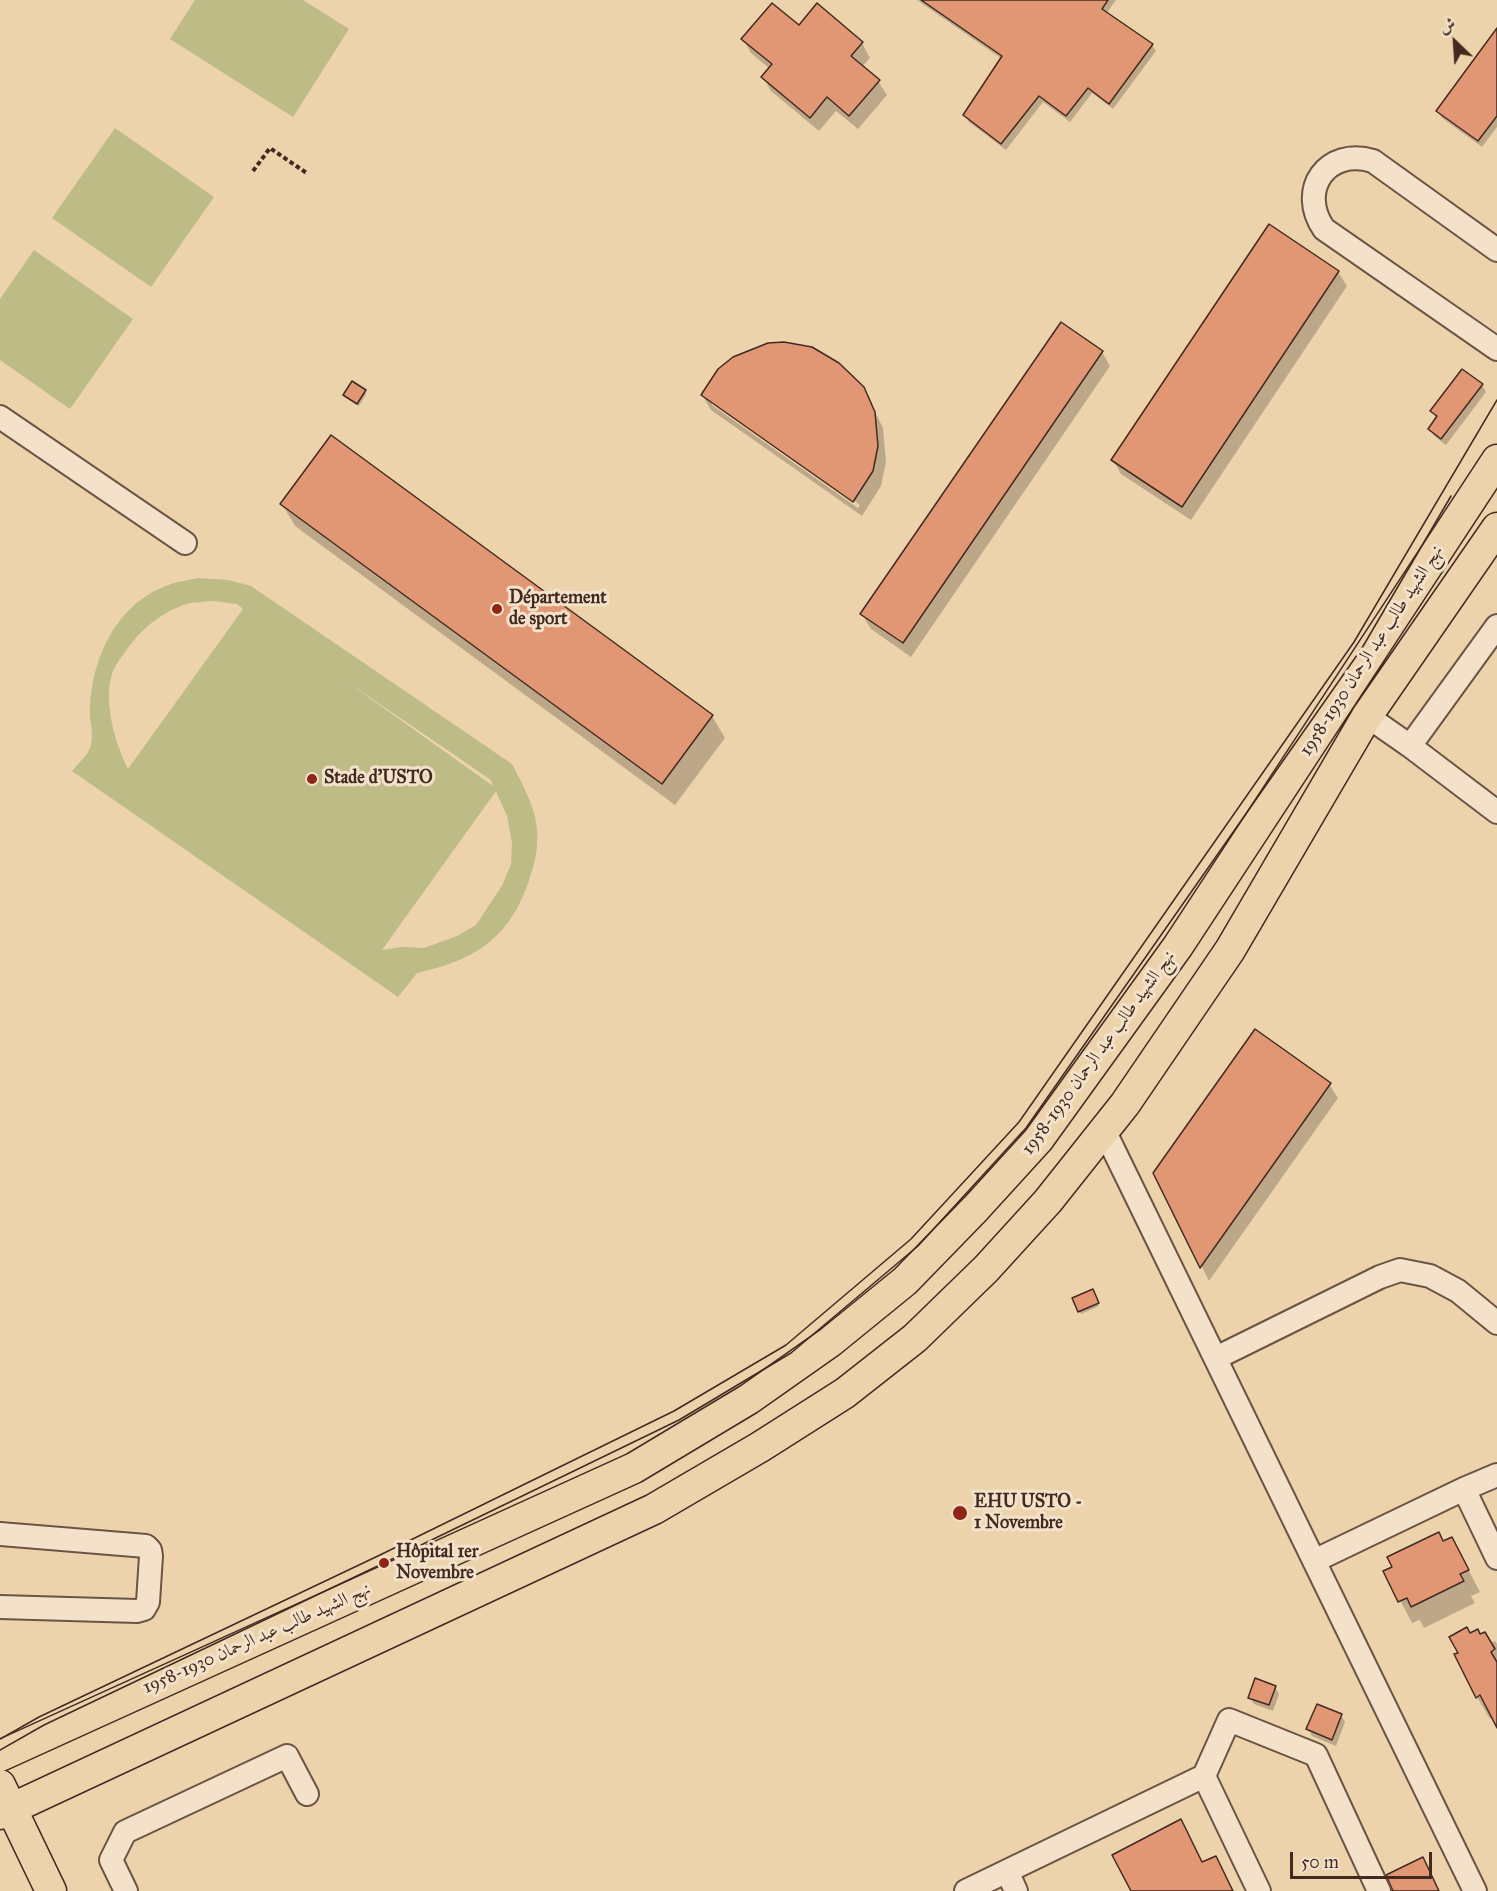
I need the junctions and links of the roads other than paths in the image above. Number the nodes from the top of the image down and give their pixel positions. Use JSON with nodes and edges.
{"nodes":[{"id":1,"x":1497,"y":250,"type":"edge"},
{"id":2,"x":1497,"y":349,"type":"edge"},
{"id":3,"x":0,"y":417,"type":"edge"},
{"id":4,"x":1497,"y":460,"type":"edge"},
{"id":5,"x":1497,"y":528,"type":"edge"},
{"id":6,"x":185,"y":543,"type":"dead end"},
{"id":7,"x":1497,"y":626,"type":"edge"},
{"id":8,"x":1367,"y":716,"type":"junction"},
{"id":9,"x":1410,"y":746,"type":"junction"},
{"id":10,"x":1497,"y":812,"type":"edge"},
{"id":11,"x":1104,"y":1130,"type":"junction"},
{"id":12,"x":1497,"y":1323,"type":"edge"},
{"id":13,"x":1215,"y":1358,"type":"junction"},
{"id":14,"x":1497,"y":1475,"type":"edge"},
{"id":15,"x":1464,"y":1489,"type":"junction"},
{"id":16,"x":0,"y":1534,"type":"edge"},
{"id":17,"x":1497,"y":1558,"type":"edge"},
{"id":18,"x":1314,"y":1561,"type":"junction"},
{"id":19,"x":0,"y":1607,"type":"edge"},
{"id":20,"x":0,"y":1756,"type":"edge"},
{"id":21,"x":1204,"y":1776,"type":"junction"},
{"id":22,"x":307,"y":1794,"type":"dead end"},
{"id":23,"x":4,"y":1803,"type":"edge"},
{"id":24,"x":1012,"y":1881,"type":"edge"},
{"id":25,"x":51,"y":1891,"type":"edge"},
{"id":26,"x":126,"y":1891,"type":"edge"},
{"id":27,"x":966,"y":1891,"type":"edge"},
{"id":28,"x":1259,"y":1891,"type":"edge"},
{"id":29,"x":1379,"y":1891,"type":"edge"},
{"id":30,"x":1475,"y":1891,"type":"edge"}],
"edges":[{"from":1,"to":2,"type":"street"},
{"from":3,"to":6,"type":"street"},
{"from":4,"to":20,"type":"main road","name":"نهج الشهيد طالب عبد الرحمان 1930-1958"},
{"from":5,"to":8,"type":"main road","name":"نهج الشهيد طالب عبد الرحمان 1930-1958"},
{"from":7,"to":9,"type":"street"},
{"from":8,"to":9,"type":"street"},
{"from":8,"to":11,"type":"main road","name":"نهج الشهيد طالب عبد الرحمان 1930-1958"},
{"from":9,"to":10,"type":"street"},
{"from":11,"to":13,"type":"street"},
{"from":11,"to":23,"type":"main road","name":"نهج الشهيد طالب عبد الرحمان 1930-1958"},
{"from":12,"to":13,"type":"street"},
{"from":13,"to":18,"type":"street"},
{"from":14,"to":15,"type":"street"},
{"from":15,"to":17,"type":"street"},
{"from":15,"to":18,"type":"street"},
{"from":16,"to":19,"type":"street"},
{"from":18,"to":30,"type":"street"},
{"from":21,"to":24,"type":"street"},
{"from":21,"to":28,"type":"street"},
{"from":21,"to":29,"type":"street"},
{"from":22,"to":26,"type":"street"},
{"from":23,"to":25,"type":"main road"},
{"from":24,"to":27,"type":"street"}]}
